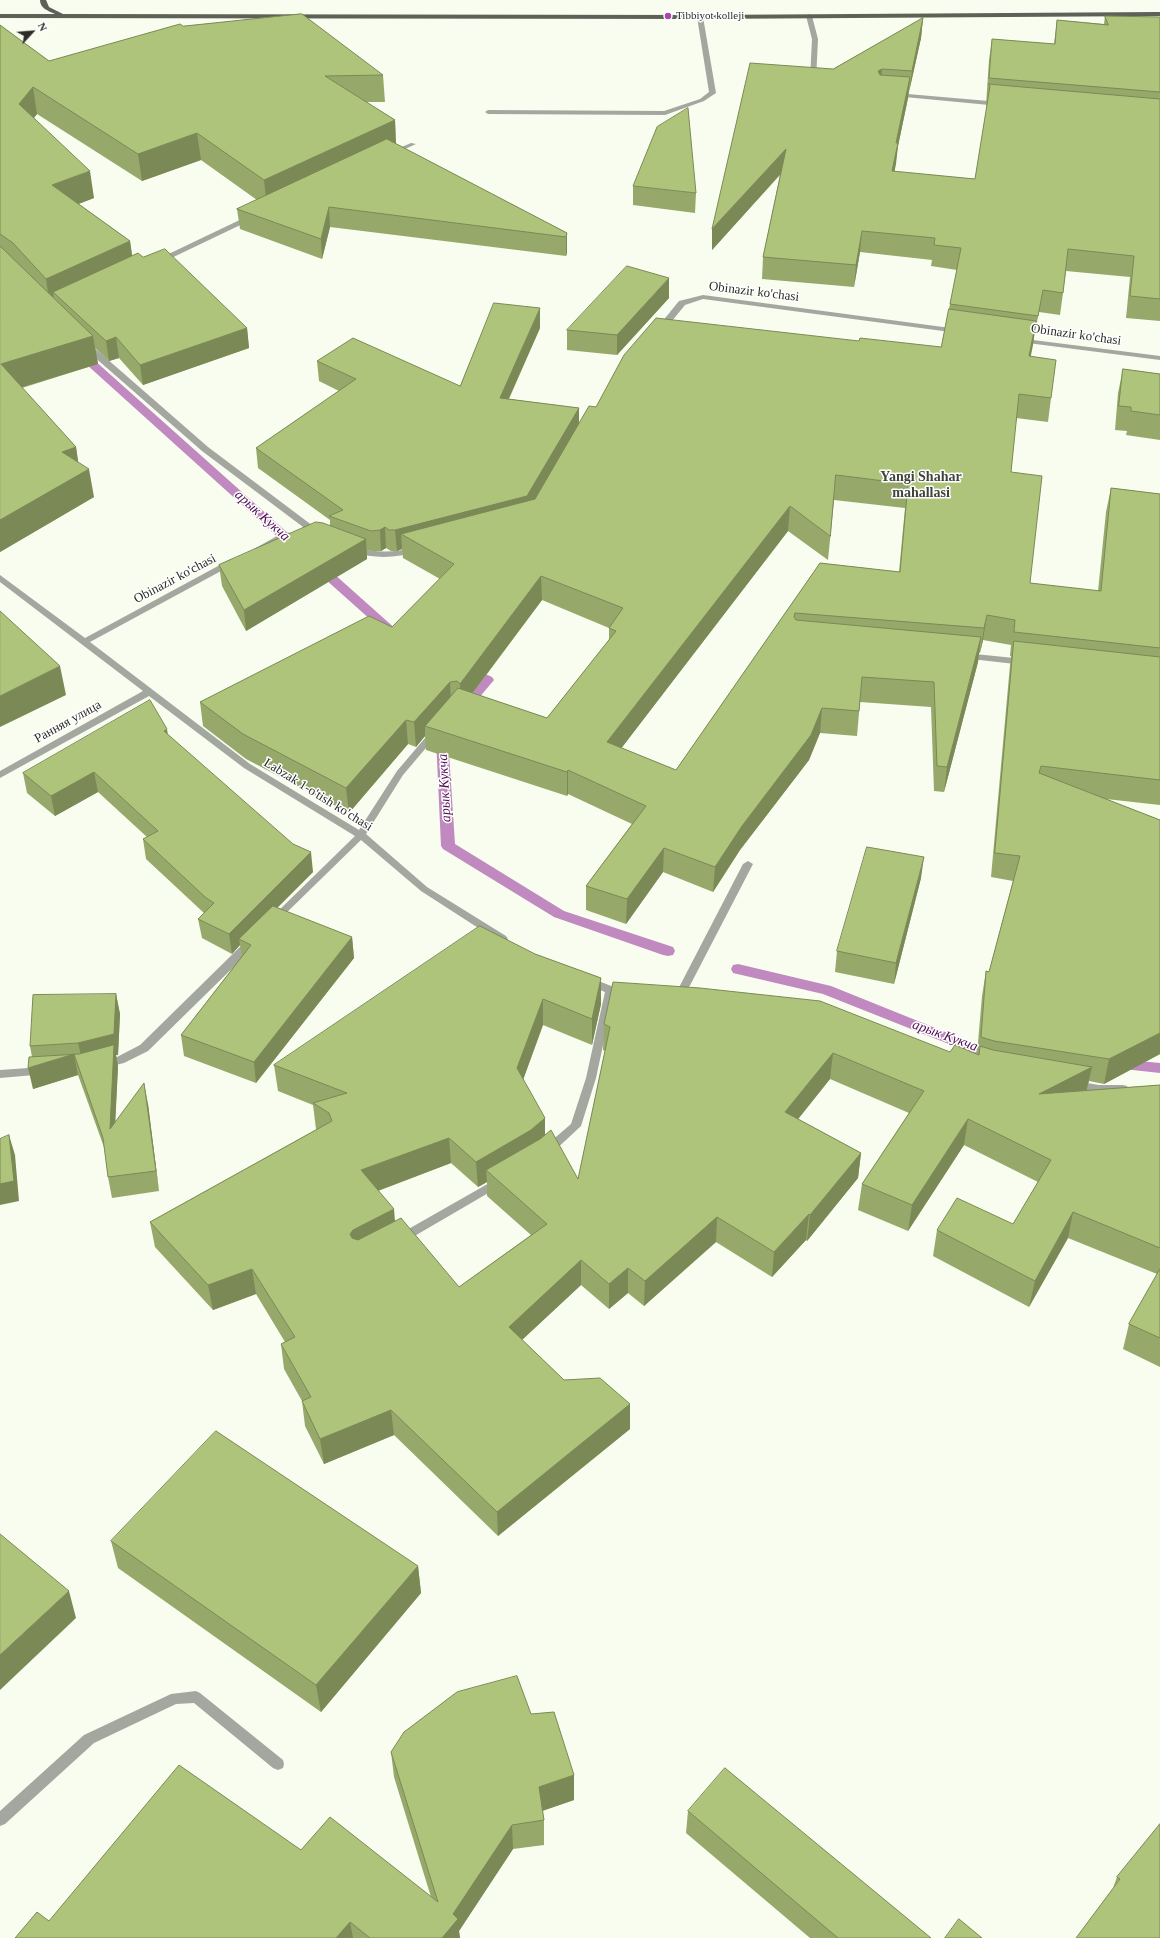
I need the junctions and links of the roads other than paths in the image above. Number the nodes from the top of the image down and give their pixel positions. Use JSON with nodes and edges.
{"nodes":[{"id":1,"x":43,"y":0,"type":"edge"},
{"id":2,"x":1160,"y":14,"type":"edge"},
{"id":3,"x":63,"y":15,"type":"junction"},
{"id":4,"x":0,"y":16,"type":"edge"},
{"id":5,"x":809,"y":16,"type":"junction"},
{"id":6,"x":700,"y":17,"type":"junction"},
{"id":7,"x":813,"y":80,"type":"edge"},
{"id":8,"x":888,"y":94,"type":"edge"},
{"id":9,"x":1004,"y":104,"type":"edge"},
{"id":10,"x":488,"y":112,"type":"dead end"},
{"id":11,"x":413,"y":144,"type":"dead end"},
{"id":12,"x":384,"y":157,"type":"edge"},
{"id":13,"x":256,"y":216,"type":"edge"},
{"id":14,"x":149,"y":265,"type":"edge"},
{"id":15,"x":963,"y":332,"type":"edge"},
{"id":16,"x":1010,"y":338,"type":"edge"},
{"id":17,"x":652,"y":339,"type":"edge"},
{"id":18,"x":81,"y":342,"type":"edge"},
{"id":19,"x":1160,"y":358,"type":"edge"},
{"id":20,"x":345,"y":547,"type":"edge"},
{"id":21,"x":426,"y":547,"type":"edge"},
{"id":22,"x":250,"y":552,"type":"edge"},
{"id":23,"x":237,"y":559,"type":"edge"},
{"id":24,"x":0,"y":578,"type":"edge"},
{"id":25,"x":84,"y":642,"type":"junction"},
{"id":26,"x":958,"y":656,"type":"edge"},
{"id":27,"x":1036,"y":664,"type":"edge"},
{"id":28,"x":148,"y":692,"type":"junction"},
{"id":29,"x":440,"y":726,"type":"edge"},
{"id":30,"x":0,"y":775,"type":"edge"},
{"id":31,"x":361,"y":835,"type":"junction"},
{"id":32,"x":748,"y":864,"type":"dead end"},
{"id":33,"x":270,"y":924,"type":"edge"},
{"id":34,"x":258,"y":936,"type":"edge"},
{"id":35,"x":513,"y":946,"type":"edge"},
{"id":36,"x":582,"y":978,"type":"edge"},
{"id":37,"x":610,"y":990,"type":"junction"},
{"id":38,"x":633,"y":993,"type":"edge"},
{"id":39,"x":679,"y":997,"type":"edge"},
{"id":40,"x":91,"y":1067,"type":"edge"},
{"id":41,"x":53,"y":1071,"type":"edge"},
{"id":42,"x":0,"y":1074,"type":"edge"},
{"id":43,"x":1067,"y":1084,"type":"edge"},
{"id":44,"x":1137,"y":1089,"type":"edge"},
{"id":45,"x":536,"y":1160,"type":"edge"},
{"id":46,"x":509,"y":1176,"type":"edge"},
{"id":47,"x":394,"y":1242,"type":"edge"},
{"id":48,"x":278,"y":1764,"type":"dead end"},
{"id":49,"x":0,"y":1820,"type":"edge"}],
"edges":[{"from":1,"to":3,"type":"main road"},
{"from":2,"to":5,"type":"main road"},
{"from":3,"to":4,"type":"main road"},
{"from":3,"to":6,"type":"main road"},
{"from":5,"to":6,"type":"main road"},
{"from":5,"to":7,"type":"street"},
{"from":6,"to":10,"type":"street"},
{"from":8,"to":9,"type":"street"},
{"from":11,"to":12,"type":"street"},
{"from":13,"to":14,"type":"street"},
{"from":15,"to":17,"type":"street","name":"Obinazir ko'chasi"},
{"from":16,"to":19,"type":"street","name":"Obinazir ko'chasi"},
{"from":18,"to":22,"type":"street"},
{"from":20,"to":21,"type":"street"},
{"from":23,"to":25,"type":"street","name":"Obinazir ko'chasi"},
{"from":24,"to":25,"type":"street","name":"Labzak 1-o'tish ko'chasi"},
{"from":25,"to":28,"type":"street","name":"Labzak 1-o'tish ko'chasi"},
{"from":26,"to":27,"type":"street"},
{"from":28,"to":30,"type":"street","name":"Ранняя улица"},
{"from":28,"to":31,"type":"street","name":"Labzak 1-o'tish ko'chasi"},
{"from":29,"to":31,"type":"street"},
{"from":31,"to":33,"type":"street"},
{"from":31,"to":35,"type":"street","name":"Labzak 1-o'tish ko'chasi"},
{"from":32,"to":39,"type":"street"},
{"from":34,"to":40,"type":"street"},
{"from":36,"to":37,"type":"street"},
{"from":37,"to":38,"type":"street"},
{"from":37,"to":45,"type":"street"},
{"from":41,"to":42,"type":"street"},
{"from":43,"to":44,"type":"street"},
{"from":46,"to":47,"type":"street"},
{"from":48,"to":49,"type":"street"}]}
